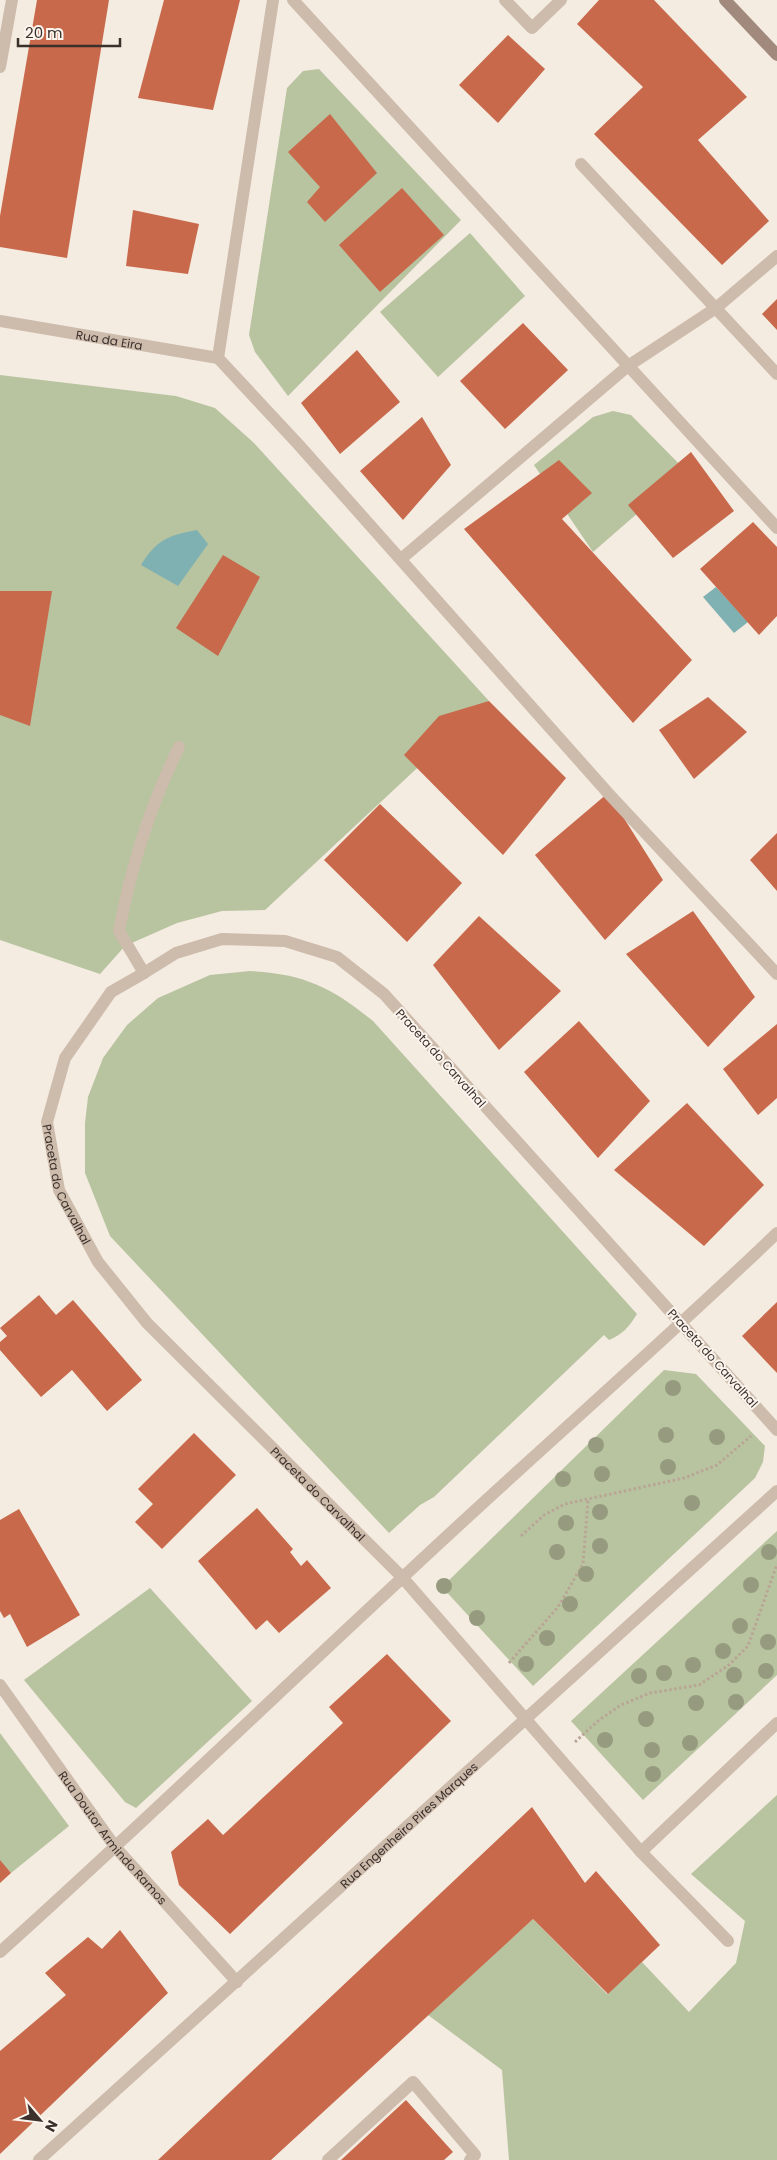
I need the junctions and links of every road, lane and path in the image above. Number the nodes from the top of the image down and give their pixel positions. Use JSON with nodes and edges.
{"nodes":[{"id":1,"x":273,"y":0,"type":"edge"},
{"id":2,"x":293,"y":0,"type":"edge"},
{"id":3,"x":505,"y":0,"type":"edge"},
{"id":4,"x":561,"y":0,"type":"edge"},
{"id":5,"x":725,"y":0,"type":"edge"},
{"id":6,"x":8,"y":5,"type":"edge"},
{"id":7,"x":777,"y":54,"type":"edge"},
{"id":8,"x":0,"y":67,"type":"edge"},
{"id":9,"x":581,"y":164,"type":"dead end"},
{"id":10,"x":777,"y":256,"type":"edge"},
{"id":11,"x":716,"y":308,"type":"junction"},
{"id":12,"x":0,"y":321,"type":"edge"},
{"id":13,"x":218,"y":358,"type":"junction"},
{"id":14,"x":628,"y":366,"type":"junction"},
{"id":15,"x":777,"y":374,"type":"edge"},
{"id":16,"x":777,"y":528,"type":"edge"},
{"id":17,"x":401,"y":560,"type":"junction"},
{"id":18,"x":179,"y":747,"type":"dead end"},
{"id":19,"x":144,"y":973,"type":"junction"},
{"id":20,"x":777,"y":974,"type":"edge"},
{"id":21,"x":777,"y":1233,"type":"edge"},
{"id":22,"x":682,"y":1324,"type":"junction"},
{"id":23,"x":768,"y":1420,"type":"junction"},
{"id":24,"x":777,"y":1430,"type":"edge"},
{"id":25,"x":777,"y":1491,"type":"edge"},
{"id":26,"x":588,"y":1500,"type":"junction"},
{"id":27,"x":521,"y":1536,"type":"dead end"},
{"id":28,"x":777,"y":1564,"type":"edge"},
{"id":29,"x":402,"y":1577,"type":"junction"},
{"id":30,"x":492,"y":1680,"type":"junction"},
{"id":31,"x":0,"y":1685,"type":"edge"},
{"id":32,"x":526,"y":1718,"type":"junction"},
{"id":33,"x":777,"y":1723,"type":"edge"},
{"id":34,"x":559,"y":1757,"type":"junction"},
{"id":35,"x":116,"y":1848,"type":"junction"},
{"id":36,"x":641,"y":1852,"type":"junction"},
{"id":37,"x":728,"y":1941,"type":"dead end"},
{"id":38,"x":0,"y":1952,"type":"edge"},
{"id":39,"x":237,"y":1982,"type":"junction"},
{"id":40,"x":39,"y":2160,"type":"edge"},
{"id":41,"x":328,"y":2160,"type":"edge"},
{"id":42,"x":470,"y":2160,"type":"edge"}],
"edges":[{"from":1,"to":13,"type":"street"},
{"from":2,"to":14,"type":"street"},
{"from":3,"to":4,"type":"street"},
{"from":5,"to":7,"type":"main road"},
{"from":6,"to":8,"type":"street"},
{"from":9,"to":11,"type":"street"},
{"from":10,"to":11,"type":"street"},
{"from":11,"to":14,"type":"street"},
{"from":11,"to":15,"type":"street"},
{"from":12,"to":13,"type":"street","name":"Rua da Eira"},
{"from":13,"to":17,"type":"street"},
{"from":14,"to":16,"type":"street"},
{"from":14,"to":17,"type":"street"},
{"from":17,"to":20,"type":"street"},
{"from":18,"to":19,"type":"street"},
{"from":19,"to":22,"type":"street","name":"Praceta do Carvalhal"},
{"from":19,"to":29,"type":"street","name":"Praceta do Carvalhal"},
{"from":21,"to":22,"type":"street"},
{"from":22,"to":23,"type":"street","name":"Praceta do Carvalhal"},
{"from":22,"to":29,"type":"street"},
{"from":23,"to":24,"type":"street","name":"Praceta do Carvalhal"},
{"from":23,"to":26,"type":"path"},
{"from":25,"to":32,"type":"street","name":"Rua Engenheiro Pires Marques"},
{"from":26,"to":27,"type":"path"},
{"from":26,"to":30,"type":"path"},
{"from":28,"to":34,"type":"path"},
{"from":29,"to":30,"type":"street","name":"Praceta do Carvalhal"},
{"from":29,"to":35,"type":"street"},
{"from":30,"to":32,"type":"street","name":"Praceta do Carvalhal"},
{"from":31,"to":35,"type":"street","name":"Rua Doutor Armindo Ramos"},
{"from":32,"to":34,"type":"street","name":"Praceta do Carvalhal"},
{"from":32,"to":39,"type":"street","name":"Rua Engenheiro Pires Marques"},
{"from":33,"to":36,"type":"street"},
{"from":34,"to":36,"type":"street","name":"Praceta do Carvalhal"},
{"from":35,"to":38,"type":"street"},
{"from":35,"to":39,"type":"street","name":"Rua Doutor Armindo Ramos"},
{"from":36,"to":37,"type":"street","name":"Praceta do Carvalhal"},
{"from":39,"to":40,"type":"street","name":"Rua Engenheiro Pires Marques"},
{"from":41,"to":42,"type":"street"}]}
